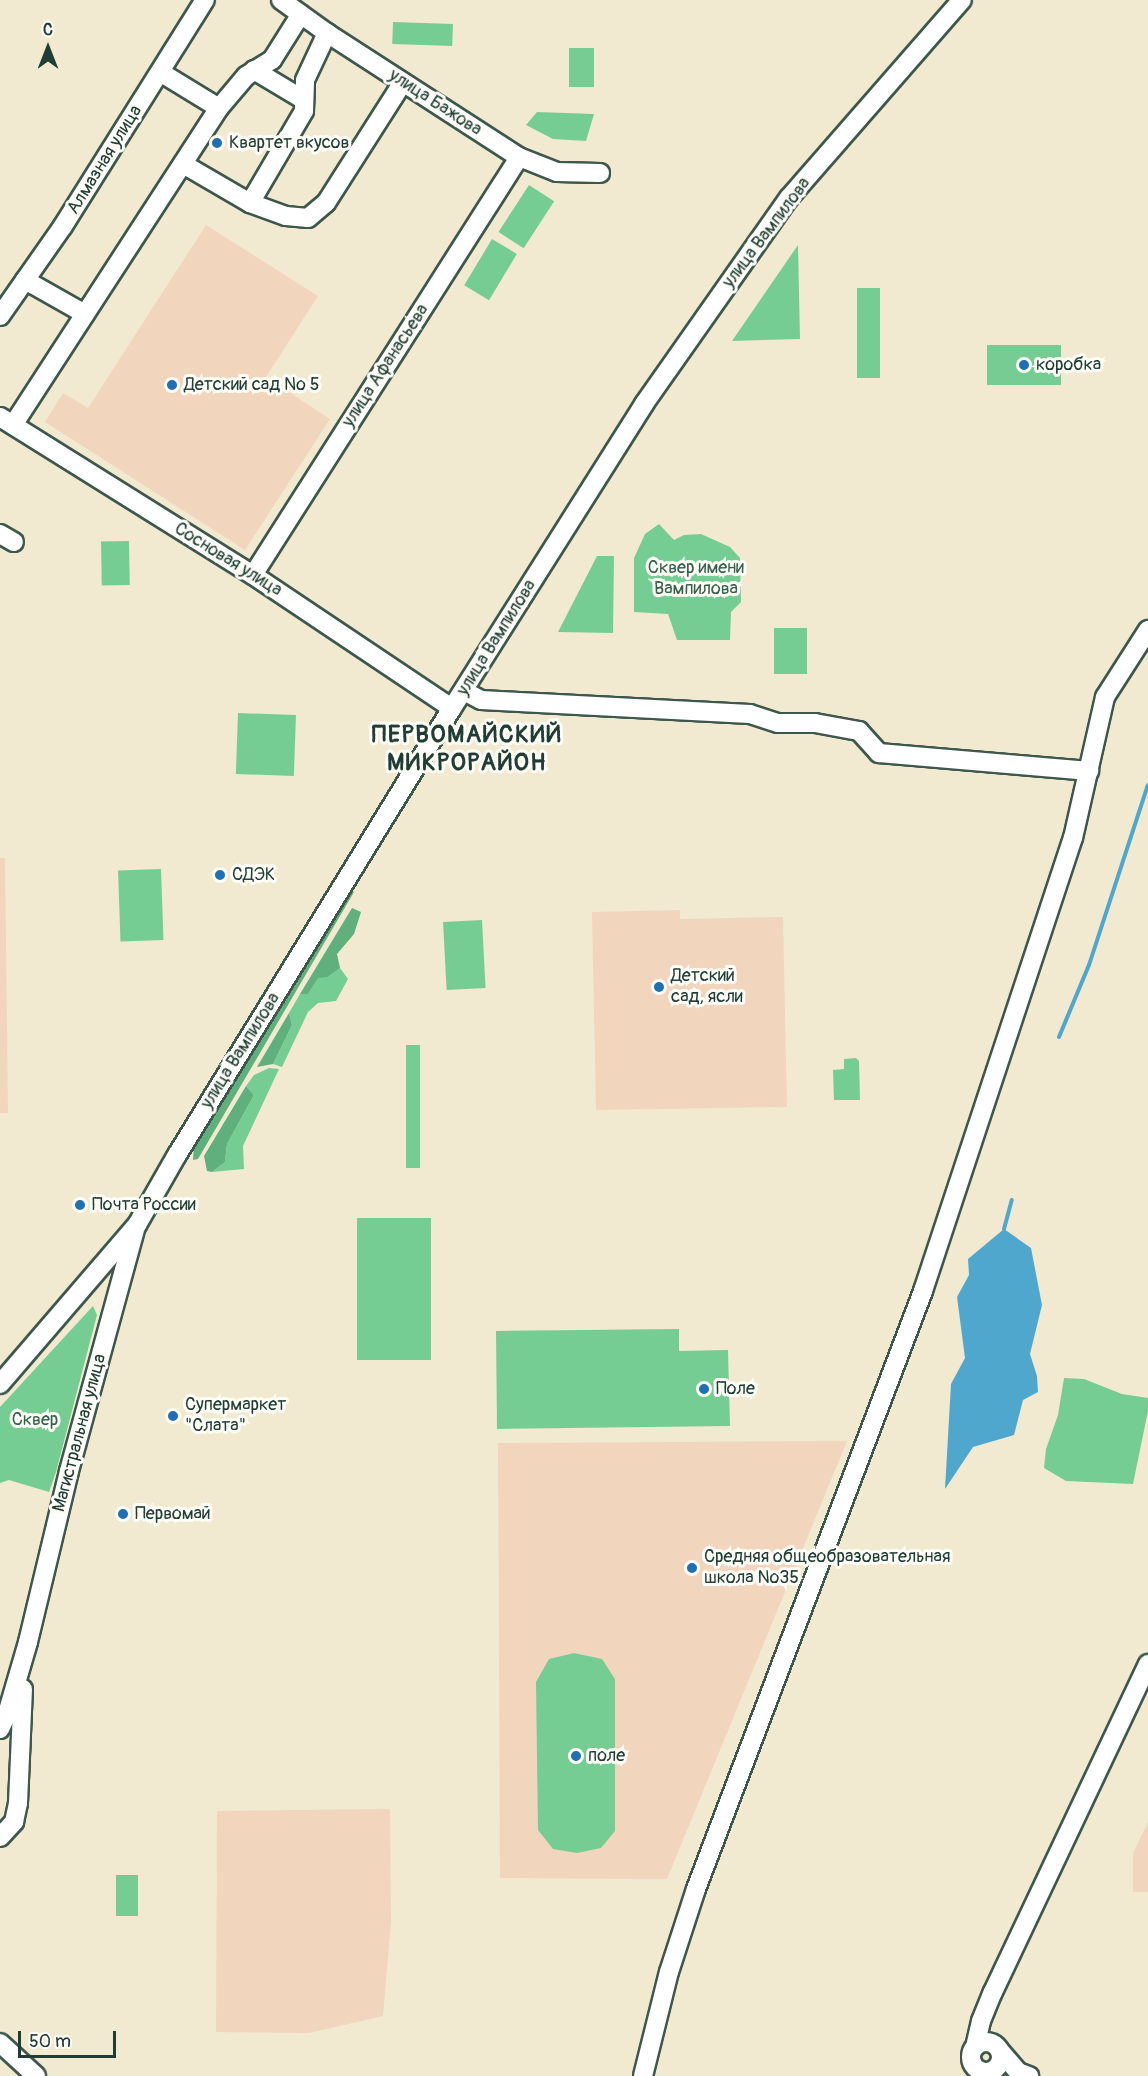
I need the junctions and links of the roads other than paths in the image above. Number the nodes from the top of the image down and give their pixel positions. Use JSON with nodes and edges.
{"nodes":[{"id":1,"x":205,"y":0,"type":"edge"},
{"id":2,"x":281,"y":0,"type":"edge"},
{"id":3,"x":962,"y":0,"type":"edge"},
{"id":4,"x":301,"y":14,"type":"junction"},
{"id":5,"x":327,"y":33,"type":"junction"},
{"id":6,"x":254,"y":70,"type":"junction"},
{"id":7,"x":160,"y":72,"type":"junction"},
{"id":8,"x":403,"y":82,"type":"junction"},
{"id":9,"x":304,"y":100,"type":"junction"},
{"id":10,"x":219,"y":108,"type":"junction"},
{"id":11,"x":519,"y":157,"type":"junction"},
{"id":12,"x":183,"y":164,"type":"junction"},
{"id":13,"x":600,"y":173,"type":"dead end"},
{"id":14,"x":250,"y":203,"type":"junction"},
{"id":15,"x":26,"y":280,"type":"junction"},
{"id":16,"x":85,"y":314,"type":"junction"},
{"id":17,"x":0,"y":316,"type":"edge"},
{"id":18,"x":7,"y":421,"type":"edge"},
{"id":19,"x":253,"y":576,"type":"junction"},
{"id":20,"x":1148,"y":630,"type":"edge"},
{"id":21,"x":464,"y":691,"type":"junction"},
{"id":22,"x":452,"y":708,"type":"junction"},
{"id":23,"x":1089,"y":771,"type":"junction"},
{"id":24,"x":137,"y":1225,"type":"junction"},
{"id":25,"x":81,"y":1290,"type":"junction"},
{"id":26,"x":112,"y":1314,"type":"junction"},
{"id":27,"x":0,"y":1384,"type":"edge"},
{"id":28,"x":28,"y":1642,"type":"junction"},
{"id":29,"x":1148,"y":1664,"type":"edge"},
{"id":30,"x":0,"y":1729,"type":"edge"},
{"id":31,"x":0,"y":1837,"type":"edge"},
{"id":32,"x":987,"y":2006,"type":"junction"},
{"id":33,"x":0,"y":2043,"type":"edge"},
{"id":34,"x":998,"y":2049,"type":"junction"},
{"id":35,"x":979,"y":2064,"type":"edge"},
{"id":36,"x":1024,"y":2074,"type":"edge"},
{"id":37,"x":36,"y":2076,"type":"edge"},
{"id":38,"x":643,"y":2076,"type":"edge"},
{"id":39,"x":962,"y":2076,"type":"edge"}],
"edges":[{"from":1,"to":7,"type":"street","name":"Алмазная улица"},
{"from":2,"to":4,"type":"street","name":"улица Бажова"},
{"from":3,"to":21,"type":"street","name":"улица Вампилова"},
{"from":4,"to":5,"type":"street","name":"улица Бажова"},
{"from":4,"to":6,"type":"street"},
{"from":5,"to":8,"type":"street","name":"улица Бажова"},
{"from":5,"to":9,"type":"street"},
{"from":6,"to":9,"type":"street"},
{"from":6,"to":10,"type":"street"},
{"from":7,"to":10,"type":"street"},
{"from":7,"to":15,"type":"street","name":"Алмазная улица"},
{"from":8,"to":11,"type":"street","name":"улица Бажова"},
{"from":8,"to":14,"type":"street"},
{"from":9,"to":14,"type":"street"},
{"from":10,"to":12,"type":"street"},
{"from":11,"to":13,"type":"street","name":"улица Бажова"},
{"from":11,"to":19,"type":"street","name":"улица Афанасьева"},
{"from":12,"to":14,"type":"street"},
{"from":12,"to":16,"type":"street"},
{"from":15,"to":16,"type":"street"},
{"from":15,"to":17,"type":"street","name":"Алмазная улица"},
{"from":16,"to":18,"type":"street"},
{"from":18,"to":19,"type":"street","name":"Сосновая улица"},
{"from":19,"to":22,"type":"street","name":"Сосновая улица"},
{"from":20,"to":23,"type":"street"},
{"from":21,"to":22,"type":"street","name":"улица Вампилова"},
{"from":21,"to":23,"type":"street"},
{"from":22,"to":24,"type":"street","name":"улица Вампилова"},
{"from":23,"to":38,"type":"street"},
{"from":24,"to":25,"type":"street","name":"улица Вампилова"},
{"from":24,"to":26,"type":"street","name":"Магистральная улица"},
{"from":25,"to":26,"type":"street"},
{"from":25,"to":27,"type":"street","name":"улица Вампилова"},
{"from":26,"to":28,"type":"street","name":"Магистральная улица"},
{"from":28,"to":30,"type":"street","name":"Магистральная улица"},
{"from":28,"to":31,"type":"street","name":"Магистральная улица"},
{"from":29,"to":32,"type":"street"},
{"from":32,"to":34,"type":"street"},
{"from":32,"to":35,"type":"street"},
{"from":33,"to":37,"type":"street"},
{"from":34,"to":35,"type":"street"},
{"from":34,"to":35,"type":"street"},
{"from":34,"to":36,"type":"street"},
{"from":35,"to":36,"type":"street"},
{"from":35,"to":39,"type":"street"}]}
